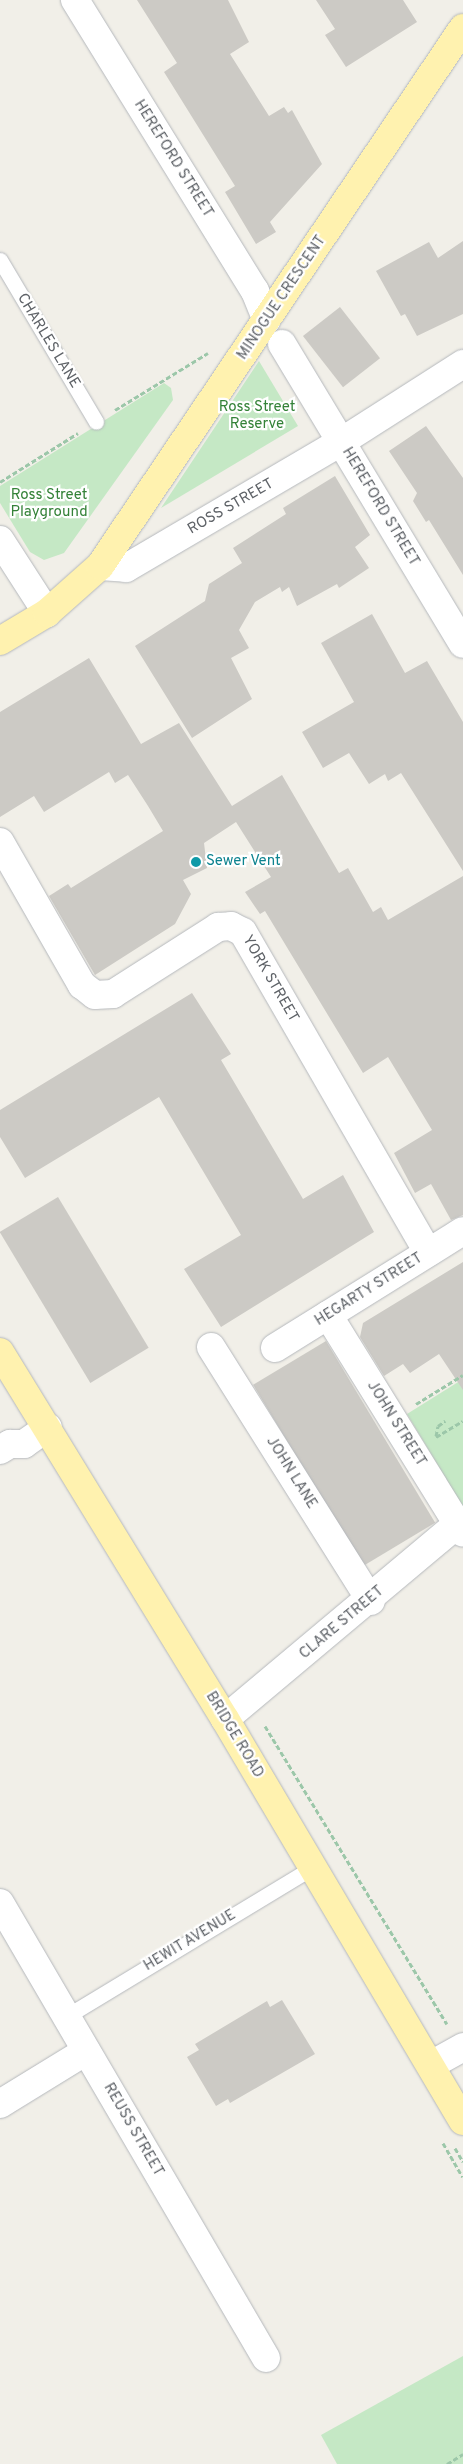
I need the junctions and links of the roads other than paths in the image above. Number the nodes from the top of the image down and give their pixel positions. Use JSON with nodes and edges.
{"nodes":[{"id":1,"x":75,"y":0,"type":"edge"},
{"id":2,"x":463,"y":28,"type":"edge"},
{"id":3,"x":0,"y":260,"type":"edge"},
{"id":4,"x":267,"y":320,"type":"junction"},
{"id":5,"x":282,"y":344,"type":"dead end"},
{"id":6,"x":463,"y":364,"type":"edge"},
{"id":7,"x":96,"y":422,"type":"dead end"},
{"id":8,"x":341,"y":442,"type":"junction"},
{"id":9,"x":0,"y":540,"type":"edge"},
{"id":10,"x":100,"y":566,"type":"junction"},
{"id":11,"x":47,"y":613,"type":"junction"},
{"id":12,"x":0,"y":641,"type":"edge"},
{"id":13,"x":463,"y":644,"type":"edge"},
{"id":14,"x":0,"y":842,"type":"edge"},
{"id":15,"x":463,"y":1231,"type":"edge"},
{"id":16,"x":428,"y":1253,"type":"junction"},
{"id":17,"x":328,"y":1315,"type":"junction"},
{"id":18,"x":211,"y":1347,"type":"dead end"},
{"id":19,"x":275,"y":1348,"type":"dead end"},
{"id":20,"x":0,"y":1352,"type":"edge"},
{"id":21,"x":48,"y":1427,"type":"junction"},
{"id":22,"x":0,"y":1450,"type":"edge"},
{"id":23,"x":460,"y":1528,"type":"edge"},
{"id":24,"x":371,"y":1601,"type":"junction"},
{"id":25,"x":225,"y":1720,"type":"junction"},
{"id":26,"x":313,"y":1867,"type":"junction"},
{"id":27,"x":0,"y":1903,"type":"edge"},
{"id":28,"x":67,"y":2016,"type":"junction"},
{"id":29,"x":457,"y":2038,"type":"edge"},
{"id":30,"x":86,"y":2051,"type":"junction"},
{"id":31,"x":431,"y":2065,"type":"junction"},
{"id":32,"x":0,"y":2104,"type":"edge"},
{"id":33,"x":463,"y":2121,"type":"edge"},
{"id":34,"x":266,"y":2358,"type":"dead end"}],
"edges":[{"from":1,"to":4,"type":"street","name":"HEREFORD STREET"},
{"from":2,"to":4,"type":"main road","name":"MINOGUE CRESCENT"},
{"from":3,"to":7,"type":"lane","name":"CHARLES LANE"},
{"from":4,"to":10,"type":"main road","name":"MINOGUE CRESCENT"},
{"from":5,"to":8,"type":"street","name":"HEREFORD STREET"},
{"from":6,"to":8,"type":"street","name":"ROSS STREET"},
{"from":8,"to":10,"type":"street","name":"ROSS STREET"},
{"from":8,"to":13,"type":"street","name":"HEREFORD STREET"},
{"from":9,"to":11,"type":"street"},
{"from":10,"to":11,"type":"main road"},
{"from":11,"to":12,"type":"main road"},
{"from":14,"to":16,"type":"street","name":"YORK STREET"},
{"from":15,"to":16,"type":"street","name":"HEGARTY STREET"},
{"from":16,"to":17,"type":"street","name":"HEGARTY STREET"},
{"from":17,"to":19,"type":"street","name":"HEGARTY STREET"},
{"from":17,"to":23,"type":"street","name":"JOHN STREET"},
{"from":18,"to":24,"type":"street","name":"JOHN LANE"},
{"from":20,"to":21,"type":"main road","name":"BRIDGE ROAD"},
{"from":21,"to":22,"type":"street"},
{"from":21,"to":25,"type":"main road","name":"BRIDGE ROAD"},
{"from":23,"to":24,"type":"street","name":"CLARE STREET"},
{"from":24,"to":25,"type":"street","name":"CLARE STREET"},
{"from":25,"to":26,"type":"main road","name":"BRIDGE ROAD"},
{"from":26,"to":28,"type":"lane","name":"HEWIT AVENUE"},
{"from":26,"to":31,"type":"main road","name":"BRIDGE ROAD"},
{"from":27,"to":28,"type":"street","name":"REUSS STREET"},
{"from":28,"to":30,"type":"street","name":"REUSS STREET"},
{"from":29,"to":31,"type":"street"},
{"from":30,"to":32,"type":"street"},
{"from":30,"to":34,"type":"street","name":"REUSS STREET"},
{"from":31,"to":33,"type":"main road","name":"BRIDGE ROAD"}]}
